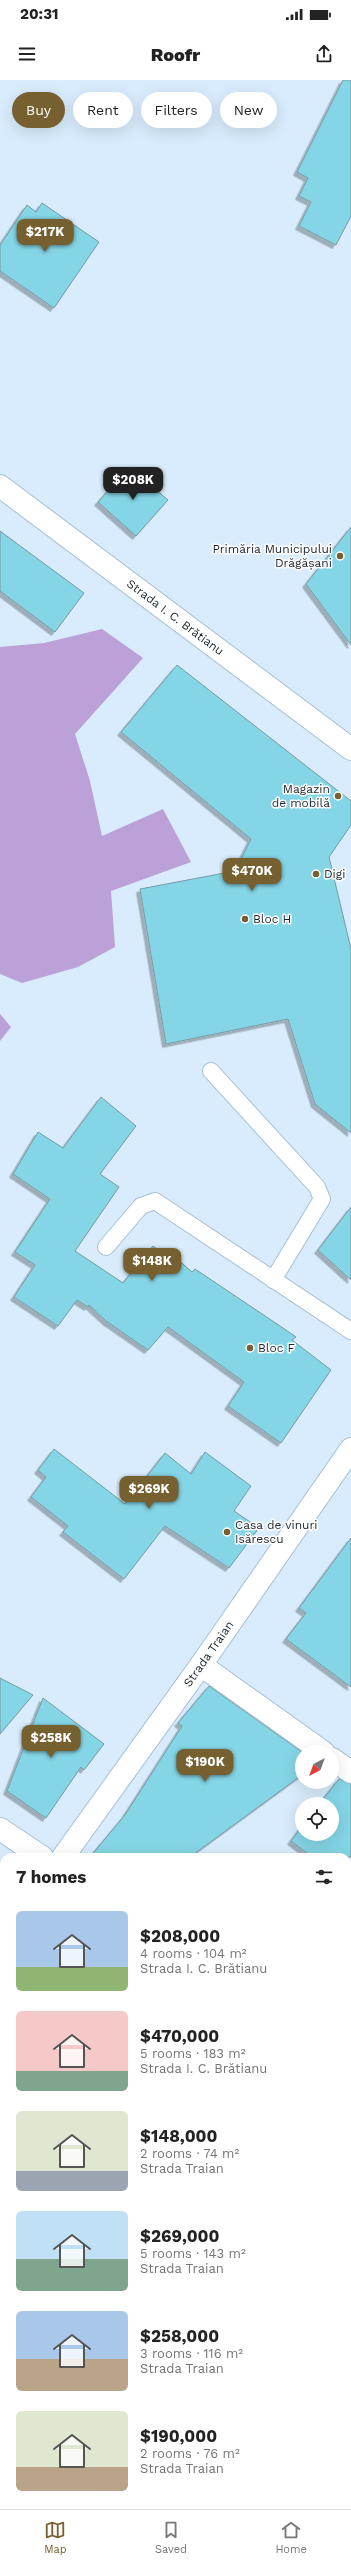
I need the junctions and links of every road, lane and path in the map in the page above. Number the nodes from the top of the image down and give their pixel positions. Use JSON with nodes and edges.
{"nodes":[{"id":1,"x":0,"y":486,"type":"edge"},
{"id":2,"x":351,"y":749,"type":"edge"},
{"id":3,"x":211,"y":1071,"type":"dead end"},
{"id":4,"x":106,"y":1247,"type":"dead end"},
{"id":5,"x":274,"y":1280,"type":"junction"},
{"id":6,"x":351,"y":1331,"type":"edge"},
{"id":7,"x":351,"y":1449,"type":"edge"},
{"id":8,"x":201,"y":1665,"type":"junction"},
{"id":9,"x":313,"y":1745,"type":"edge"},
{"id":10,"x":339,"y":1764,"type":"edge"},
{"id":11,"x":351,"y":1772,"type":"edge"},
{"id":12,"x":0,"y":1829,"type":"edge"},
{"id":13,"x":36,"y":1853,"type":"edge"},
{"id":14,"x":66,"y":1853,"type":"edge"}],
"edges":[{"from":1,"to":2,"type":"main road","name":"Strada I. C. Brătianu"},
{"from":3,"to":5,"type":"lane"},
{"from":4,"to":5,"type":"lane"},
{"from":5,"to":6,"type":"lane"},
{"from":7,"to":8,"type":"main road","name":"Strada Traian"},
{"from":8,"to":9,"type":"main road"},
{"from":8,"to":14,"type":"main road","name":"Strada Traian"},
{"from":10,"to":11,"type":"main road"},
{"from":12,"to":13,"type":"main road"}]}
